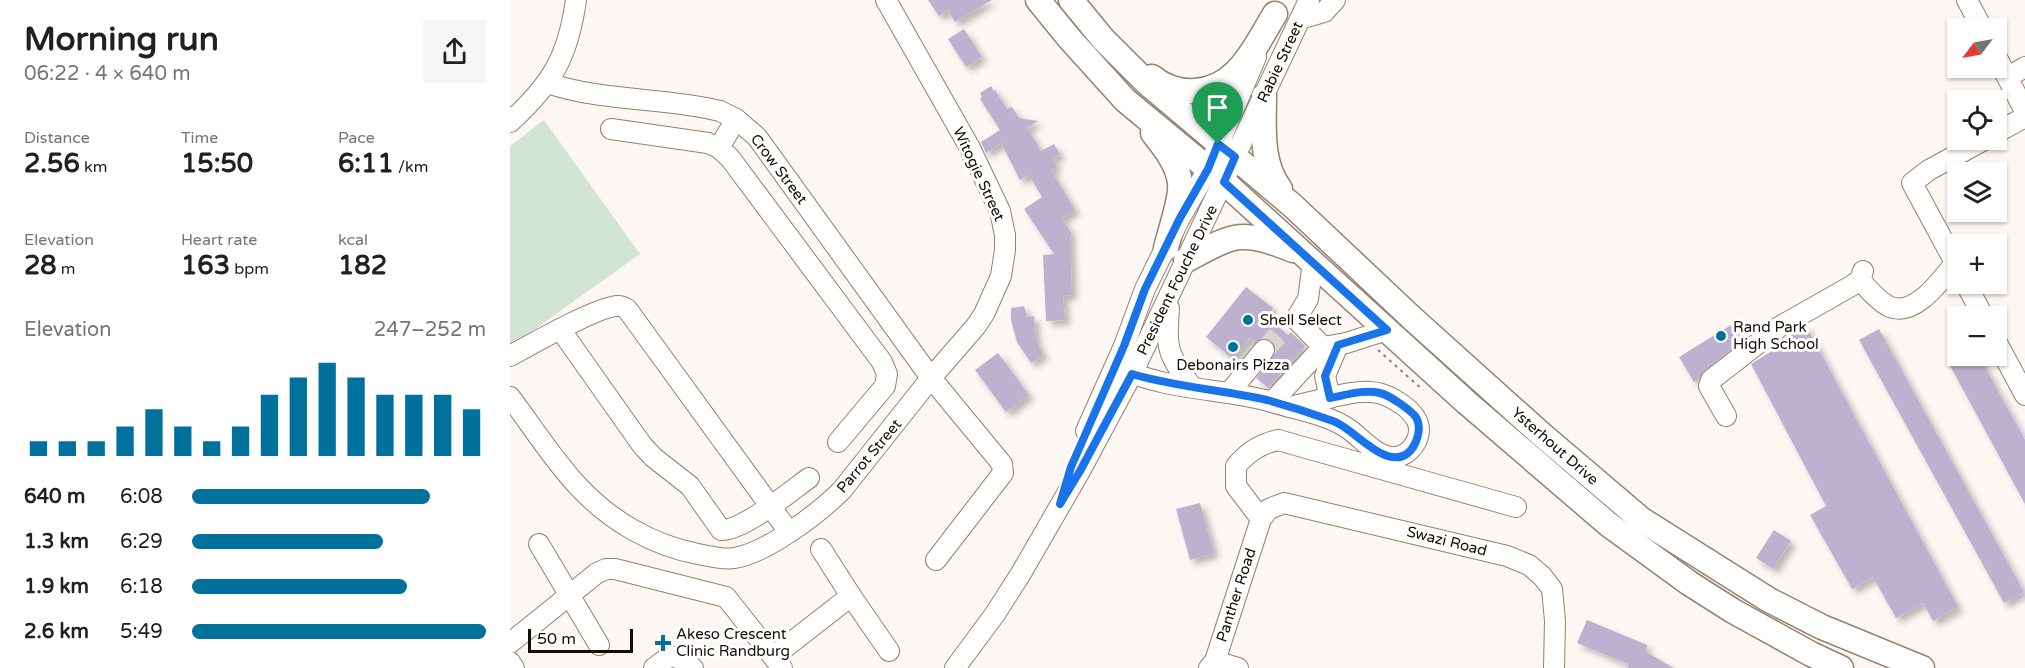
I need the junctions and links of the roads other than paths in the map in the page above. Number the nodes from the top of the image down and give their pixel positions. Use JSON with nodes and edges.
{"nodes":[{"id":1,"x":576,"y":0,"type":"edge"},
{"id":2,"x":886,"y":0,"type":"edge"},
{"id":3,"x":1038,"y":0,"type":"edge"},
{"id":4,"x":1071,"y":0,"type":"edge"},
{"id":5,"x":1309,"y":0,"type":"edge"},
{"id":6,"x":1335,"y":0,"type":"edge"},
{"id":7,"x":1967,"y":0,"type":"edge"},
{"id":8,"x":1279,"y":7,"type":"edge"},
{"id":9,"x":1977,"y":18,"type":"edge"},
{"id":10,"x":1300,"y":19,"type":"junction"},
{"id":11,"x":1103,"y":39,"type":"junction"},
{"id":12,"x":2017,"y":72,"type":"edge"},
{"id":13,"x":549,"y":83,"type":"junction"},
{"id":14,"x":1264,"y":96,"type":"junction"},
{"id":15,"x":1125,"y":100,"type":"junction"},
{"id":16,"x":2025,"y":111,"type":"edge"},
{"id":17,"x":2025,"y":117,"type":"edge"},
{"id":18,"x":736,"y":119,"type":"junction"},
{"id":19,"x":510,"y":122,"type":"edge"},
{"id":20,"x":2007,"y":127,"type":"edge"},
{"id":21,"x":611,"y":129,"type":"dead end"},
{"id":22,"x":719,"y":148,"type":"junction"},
{"id":23,"x":1227,"y":150,"type":"junction"},
{"id":24,"x":1966,"y":150,"type":"edge"},
{"id":25,"x":1216,"y":175,"type":"junction"},
{"id":26,"x":1293,"y":206,"type":"junction"},
{"id":27,"x":1947,"y":251,"type":"edge"},
{"id":28,"x":1176,"y":254,"type":"junction"},
{"id":29,"x":1308,"y":258,"type":"junction"},
{"id":30,"x":1947,"y":274,"type":"edge"},
{"id":31,"x":1170,"y":291,"type":"junction"},
{"id":32,"x":561,"y":329,"type":"junction"},
{"id":33,"x":1387,"y":330,"type":"junction"},
{"id":34,"x":1330,"y":346,"type":"junction"},
{"id":35,"x":1264,"y":350,"type":"tunnel mouth"},
{"id":36,"x":510,"y":356,"type":"edge"},
{"id":37,"x":2007,"y":361,"type":"edge"},
{"id":38,"x":1124,"y":370,"type":"junction"},
{"id":39,"x":931,"y":378,"type":"junction"},
{"id":40,"x":1192,"y":387,"type":"junction"},
{"id":41,"x":1229,"y":393,"type":"junction"},
{"id":42,"x":2025,"y":394,"type":"edge"},
{"id":43,"x":510,"y":397,"type":"edge"},
{"id":44,"x":1330,"y":398,"type":"junction"},
{"id":45,"x":1281,"y":405,"type":"junction"},
{"id":46,"x":1726,"y":416,"type":"dead end"},
{"id":47,"x":838,"y":442,"type":"dead end"},
{"id":48,"x":809,"y":478,"type":"dead end"},
{"id":49,"x":771,"y":507,"type":"junction"},
{"id":50,"x":1516,"y":507,"type":"dead end"},
{"id":51,"x":1261,"y":519,"type":"junction"},
{"id":52,"x":789,"y":532,"type":"junction"},
{"id":53,"x":539,"y":544,"type":"dead end"},
{"id":54,"x":821,"y":549,"type":"dead end"},
{"id":55,"x":936,"y":561,"type":"dead end"},
{"id":56,"x":570,"y":594,"type":"junction"},
{"id":57,"x":851,"y":596,"type":"junction"},
{"id":58,"x":510,"y":643,"type":"edge"},
{"id":59,"x":599,"y":645,"type":"dead end"},
{"id":60,"x":889,"y":651,"type":"dead end"},
{"id":61,"x":510,"y":662,"type":"edge"},
{"id":62,"x":778,"y":662,"type":"edge"},
{"id":63,"x":1212,"y":664,"type":"edge"},
{"id":64,"x":514,"y":668,"type":"edge"},
{"id":65,"x":654,"y":668,"type":"edge"},
{"id":66,"x":693,"y":668,"type":"edge"},
{"id":67,"x":955,"y":668,"type":"edge"},
{"id":68,"x":1238,"y":668,"type":"edge"},
{"id":69,"x":1554,"y":668,"type":"edge"},
{"id":70,"x":1841,"y":668,"type":"edge"},
{"id":71,"x":1922,"y":668,"type":"edge"}],
"edges":[{"from":1,"to":13,"type":"street"},
{"from":2,"to":39,"type":"street","name":"Witogie Street"},
{"from":3,"to":15,"type":"main road"},
{"from":4,"to":11,"type":"main road"},
{"from":5,"to":10,"type":"street","name":"Rabie Street"},
{"from":6,"to":10,"type":"street"},
{"from":7,"to":9,"type":"street"},
{"from":8,"to":11,"type":"main road"},
{"from":8,"to":23,"type":"street","name":"Rabie Street"},
{"from":10,"to":14,"type":"street","name":"Rabie Street"},
{"from":11,"to":23,"type":"main road","name":"Ysterhout Drive"},
{"from":12,"to":16,"type":"street"},
{"from":13,"to":18,"type":"street","name":"Crow Street"},
{"from":13,"to":19,"type":"street"},
{"from":14,"to":23,"type":"street","name":"Rabie Street"},
{"from":14,"to":26,"type":"main road"},
{"from":15,"to":25,"type":"main road","name":"Ysterhout Drive"},
{"from":15,"to":28,"type":"main road"},
{"from":17,"to":20,"type":"street"},
{"from":18,"to":22,"type":"street"},
{"from":18,"to":39,"type":"street","name":"Crow Street"},
{"from":21,"to":22,"type":"street"},
{"from":22,"to":47,"type":"street"},
{"from":23,"to":25,"type":"street","name":"President Fouche Drive"},
{"from":23,"to":26,"type":"main road","name":"Ysterhout Drive"},
{"from":24,"to":27,"type":"street"},
{"from":25,"to":28,"type":"street","name":"President Fouche Drive"},
{"from":25,"to":29,"type":"main road","name":"Ysterhout Drive"},
{"from":26,"to":71,"type":"main road","name":"Ysterhout Drive"},
{"from":28,"to":29,"type":"main road"},
{"from":28,"to":31,"type":"street","name":"President Fouche Drive"},
{"from":28,"to":38,"type":"street","name":"President Fouche Drive"},
{"from":29,"to":33,"type":"main road","name":"Ysterhout Drive"},
{"from":29,"to":34,"type":"street"},
{"from":30,"to":46,"type":"street"},
{"from":31,"to":38,"type":"street","name":"President Fouche Drive"},
{"from":31,"to":40,"type":"street"},
{"from":32,"to":36,"type":"street"},
{"from":32,"to":49,"type":"street"},
{"from":32,"to":49,"type":"street"},
{"from":33,"to":34,"type":"street"},
{"from":33,"to":70,"type":"main road","name":"Ysterhout Drive"},
{"from":34,"to":44,"type":"street"},
{"from":34,"to":45,"type":"street"},
{"from":35,"to":41,"type":"street"},
{"from":37,"to":42,"type":"street"},
{"from":38,"to":40,"type":"street"},
{"from":38,"to":67,"type":"street","name":"President Fouche Drive"},
{"from":39,"to":52,"type":"street","name":"Parrot Street"},
{"from":39,"to":55,"type":"street","name":"Crow Street"},
{"from":40,"to":41,"type":"street"},
{"from":41,"to":45,"type":"street"},
{"from":43,"to":52,"type":"street","name":"Parrot Street"},
{"from":44,"to":45,"type":"street"},
{"from":44,"to":45,"type":"street"},
{"from":48,"to":49,"type":"street"},
{"from":49,"to":52,"type":"street"},
{"from":50,"to":51,"type":"street"},
{"from":51,"to":63,"type":"street","name":"Panther Road"},
{"from":51,"to":69,"type":"street","name":"Swazi Road"},
{"from":53,"to":56,"type":"street"},
{"from":54,"to":57,"type":"street"},
{"from":56,"to":58,"type":"street"},
{"from":56,"to":59,"type":"street"},
{"from":56,"to":62,"type":"street"},
{"from":57,"to":60,"type":"street"},
{"from":57,"to":62,"type":"street"},
{"from":61,"to":64,"type":"street"},
{"from":63,"to":68,"type":"street"},
{"from":65,"to":66,"type":"street"}]}
